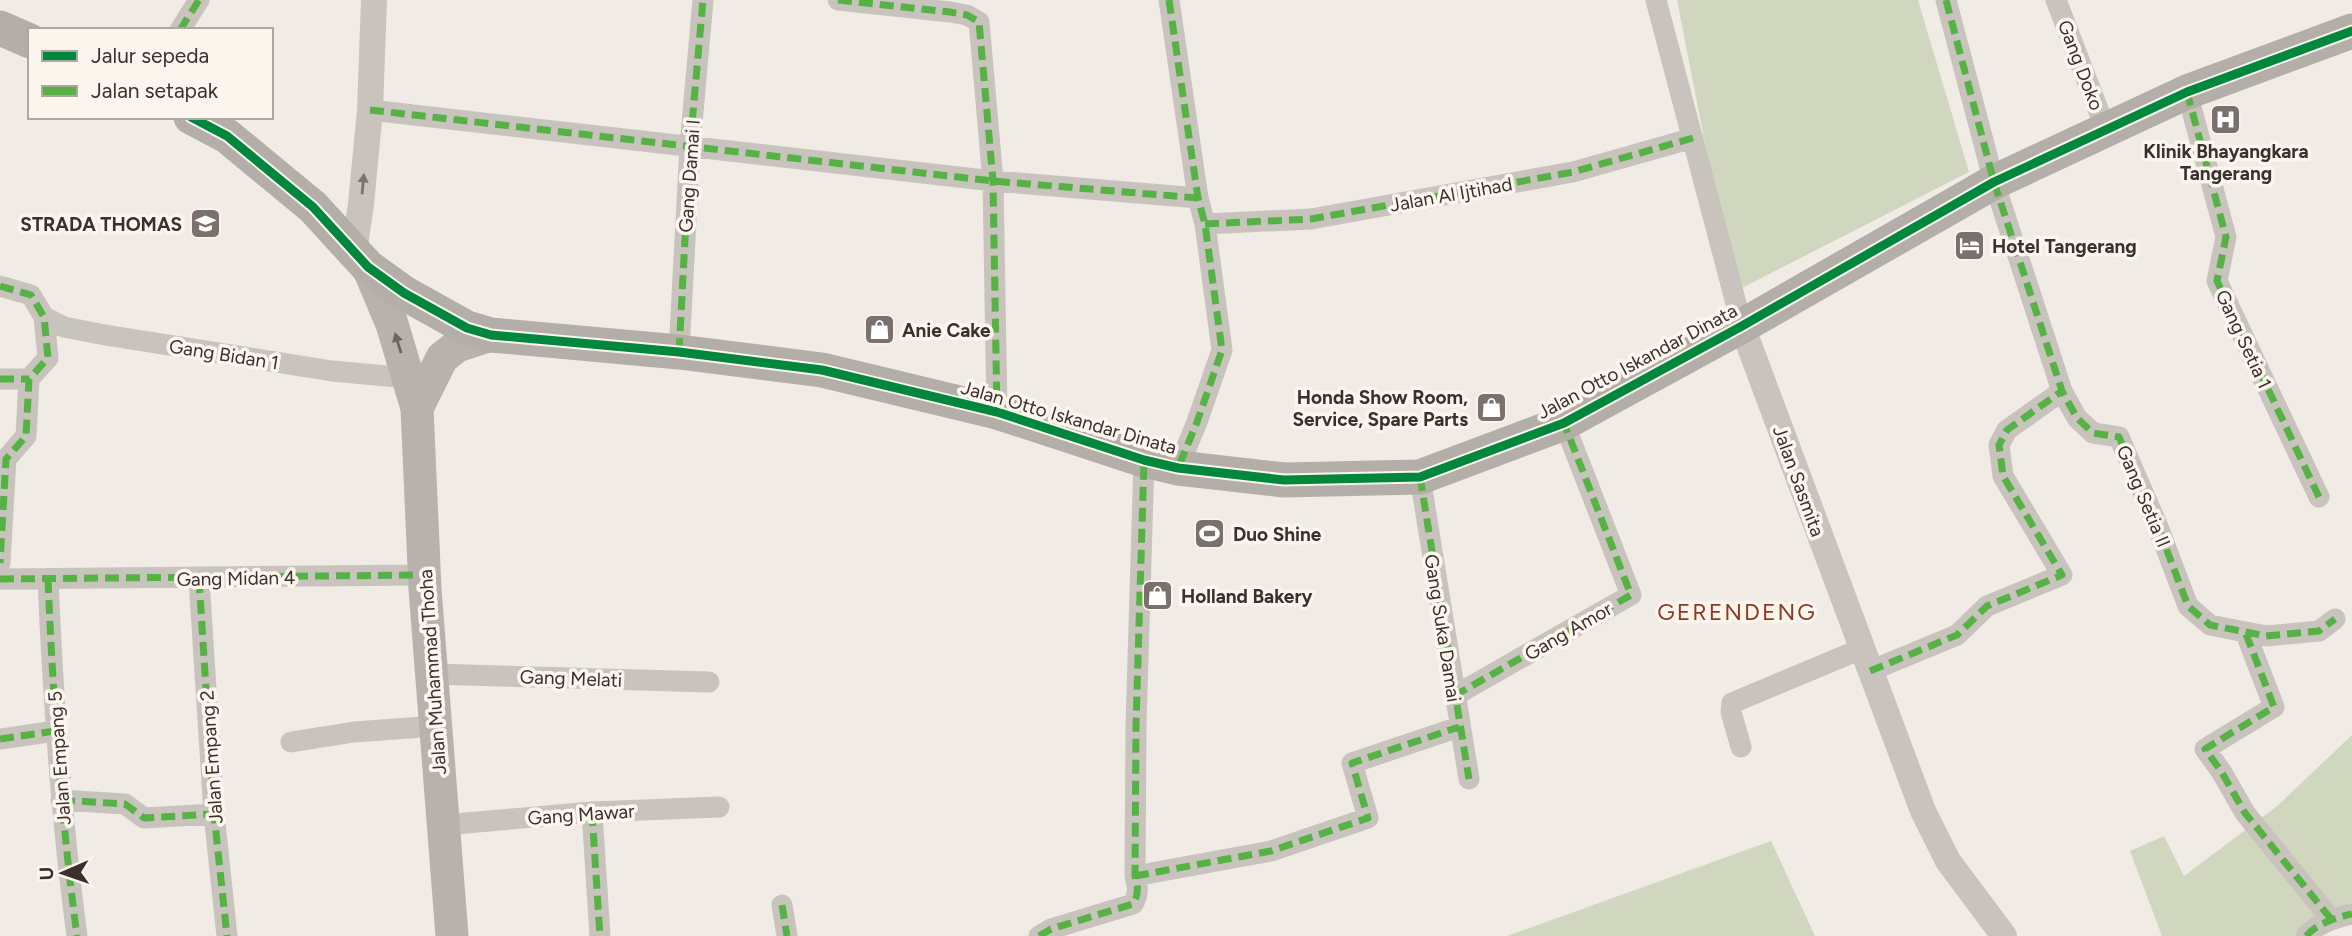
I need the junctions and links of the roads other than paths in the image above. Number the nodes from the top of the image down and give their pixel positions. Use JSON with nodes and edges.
{"nodes":[{"id":1,"x":200,"y":0,"type":"edge"},
{"id":2,"x":374,"y":0,"type":"edge"},
{"id":3,"x":703,"y":0,"type":"edge"},
{"id":4,"x":838,"y":0,"type":"edge"},
{"id":5,"x":1169,"y":0,"type":"edge"},
{"id":6,"x":1656,"y":0,"type":"edge"},
{"id":7,"x":1946,"y":0,"type":"edge"},
{"id":8,"x":2056,"y":0,"type":"edge"},
{"id":9,"x":0,"y":28,"type":"edge"},
{"id":10,"x":181,"y":28,"type":"edge"},
{"id":11,"x":2352,"y":31,"type":"edge"},
{"id":12,"x":28,"y":40,"type":"edge"},
{"id":13,"x":2187,"y":92,"type":"junction"},
{"id":14,"x":370,"y":110,"type":"junction"},
{"id":15,"x":195,"y":119,"type":"edge"},
{"id":16,"x":2106,"y":130,"type":"junction"},
{"id":17,"x":1693,"y":138,"type":"junction"},
{"id":18,"x":690,"y":146,"type":"junction"},
{"id":19,"x":993,"y":181,"type":"junction"},
{"id":20,"x":1994,"y":182,"type":"junction"},
{"id":21,"x":1198,"y":198,"type":"junction"},
{"id":22,"x":1205,"y":224,"type":"junction"},
{"id":23,"x":361,"y":260,"type":"junction"},
{"id":24,"x":0,"y":286,"type":"edge"},
{"id":25,"x":44,"y":317,"type":"junction"},
{"id":26,"x":1742,"y":326,"type":"junction"},
{"id":27,"x":491,"y":335,"type":"junction"},
{"id":28,"x":679,"y":352,"type":"junction"},
{"id":29,"x":0,"y":379,"type":"edge"},
{"id":30,"x":29,"y":379,"type":"junction"},
{"id":31,"x":2062,"y":391,"type":"junction"},
{"id":32,"x":413,"y":393,"type":"junction"},
{"id":33,"x":997,"y":412,"type":"junction"},
{"id":34,"x":1564,"y":423,"type":"junction"},
{"id":35,"x":1144,"y":460,"type":"junction"},
{"id":36,"x":1178,"y":468,"type":"junction"},
{"id":37,"x":1419,"y":477,"type":"junction"},
{"id":38,"x":2319,"y":496,"type":"dead end"},
{"id":39,"x":0,"y":564,"type":"edge"},
{"id":40,"x":425,"y":575,"type":"junction"},
{"id":41,"x":0,"y":579,"type":"edge"},
{"id":42,"x":48,"y":579,"type":"junction"},
{"id":43,"x":199,"y":579,"type":"junction"},
{"id":44,"x":2335,"y":619,"type":"dead end"},
{"id":45,"x":2246,"y":634,"type":"junction"},
{"id":46,"x":1866,"y":660,"type":"junction"},
{"id":47,"x":432,"y":674,"type":"junction"},
{"id":48,"x":709,"y":682,"type":"dead end"},
{"id":49,"x":1454,"y":696,"type":"junction"},
{"id":50,"x":437,"y":726,"type":"junction"},
{"id":51,"x":1459,"y":727,"type":"junction"},
{"id":52,"x":55,"y":731,"type":"junction"},
{"id":53,"x":0,"y":739,"type":"edge"},
{"id":54,"x":291,"y":742,"type":"dead end"},
{"id":55,"x":1741,"y":747,"type":"dead end"},
{"id":56,"x":1469,"y":779,"type":"dead end"},
{"id":57,"x":61,"y":800,"type":"junction"},
{"id":58,"x":719,"y":807,"type":"dead end"},
{"id":59,"x":592,"y":813,"type":"junction"},
{"id":60,"x":215,"y":814,"type":"junction"},
{"id":61,"x":443,"y":825,"type":"junction"},
{"id":62,"x":1135,"y":876,"type":"junction"},
{"id":63,"x":782,"y":905,"type":"dead end"},
{"id":64,"x":2342,"y":916,"type":"edge"},
{"id":65,"x":77,"y":936,"type":"edge"},
{"id":66,"x":227,"y":936,"type":"edge"},
{"id":67,"x":452,"y":936,"type":"edge"},
{"id":68,"x":600,"y":936,"type":"edge"},
{"id":69,"x":787,"y":936,"type":"edge"},
{"id":70,"x":1039,"y":936,"type":"edge"},
{"id":71,"x":2004,"y":936,"type":"edge"},
{"id":72,"x":2306,"y":936,"type":"edge"}],
"edges":[{"from":1,"to":10,"type":"street"},
{"from":2,"to":14,"type":"street"},
{"from":3,"to":18,"type":"street","name":"Gang Damai I"},
{"from":4,"to":19,"type":"street"},
{"from":5,"to":21,"type":"street"},
{"from":6,"to":17,"type":"street","name":"Jalan Sasmita"},
{"from":7,"to":20,"type":"street","name":"Gang Setia II"},
{"from":8,"to":16,"type":"street","name":"Gang Doko"},
{"from":9,"to":12,"type":"highway"},
{"from":11,"to":13,"type":"highway","name":"Jalan Otto Iskandar Dinata"},
{"from":13,"to":16,"type":"highway","name":"Jalan Otto Iskandar Dinata"},
{"from":13,"to":38,"type":"street","name":"Gang Setia 1"},
{"from":14,"to":18,"type":"street"},
{"from":23,"to":14,"type":"street","one_way":true},
{"from":15,"to":23,"type":"highway","name":"Jalan Otto Iskandar Dinata"},
{"from":16,"to":20,"type":"highway","name":"Jalan Otto Iskandar Dinata"},
{"from":17,"to":22,"type":"street","name":"Jalan Al Ijtihad"},
{"from":17,"to":26,"type":"street","name":"Jalan Sasmita"},
{"from":18,"to":19,"type":"street"},
{"from":18,"to":28,"type":"street","name":"Gang Damai I"},
{"from":19,"to":21,"type":"street"},
{"from":19,"to":33,"type":"street"},
{"from":20,"to":26,"type":"highway","name":"Jalan Otto Iskandar Dinata"},
{"from":20,"to":31,"type":"street","name":"Gang Setia II"},
{"from":21,"to":22,"type":"street"},
{"from":22,"to":36,"type":"street"},
{"from":23,"to":27,"type":"highway","name":"Jalan Otto Iskandar Dinata"},
{"from":32,"to":23,"type":"main road","name":"Jalan Muhammad Thoha","one_way":true},
{"from":24,"to":25,"type":"street"},
{"from":25,"to":30,"type":"street"},
{"from":25,"to":32,"type":"street","name":"Gang Bidan 1"},
{"from":26,"to":34,"type":"highway","name":"Jalan Otto Iskandar Dinata"},
{"from":26,"to":46,"type":"street","name":"Jalan Sasmita"},
{"from":27,"to":28,"type":"highway","name":"Jalan Otto Iskandar Dinata"},
{"from":27,"to":32,"type":"main road","name":"Jalan Muhammad Thoha"},
{"from":28,"to":33,"type":"highway","name":"Jalan Otto Iskandar Dinata"},
{"from":29,"to":30,"type":"street"},
{"from":30,"to":39,"type":"street"},
{"from":31,"to":45,"type":"street","name":"Gang Setia II"},
{"from":31,"to":46,"type":"street"},
{"from":32,"to":40,"type":"main road","name":"Jalan Muhammad Thoha"},
{"from":33,"to":35,"type":"highway","name":"Jalan Otto Iskandar Dinata"},
{"from":34,"to":37,"type":"highway","name":"Jalan Otto Iskandar Dinata"},
{"from":34,"to":49,"type":"street","name":"Gang Amor"},
{"from":35,"to":36,"type":"highway","name":"Jalan Otto Iskandar Dinata"},
{"from":35,"to":62,"type":"street"},
{"from":36,"to":37,"type":"highway","name":"Jalan Otto Iskandar Dinata"},
{"from":37,"to":49,"type":"street","name":"Gang Suka Damai"},
{"from":40,"to":43,"type":"street","name":"Gang Midan 4"},
{"from":40,"to":47,"type":"main road","name":"Jalan Muhammad Thoha"},
{"from":41,"to":42,"type":"street","name":"Gang Midan 4"},
{"from":42,"to":43,"type":"street","name":"Gang Midan 4"},
{"from":42,"to":52,"type":"street","name":"Jalan Empang 5"},
{"from":43,"to":60,"type":"street","name":"Jalan Empang 2"},
{"from":44,"to":45,"type":"street","name":"Gang Setia II"},
{"from":45,"to":64,"type":"street"},
{"from":46,"to":55,"type":"street"},
{"from":46,"to":71,"type":"street","name":"Jalan Sasmita"},
{"from":47,"to":48,"type":"street","name":"Gang Melati"},
{"from":47,"to":50,"type":"main road","name":"Jalan Muhammad Thoha"},
{"from":49,"to":51,"type":"street","name":"Gang Suka Damai"},
{"from":50,"to":54,"type":"street"},
{"from":50,"to":61,"type":"main road","name":"Jalan Muhammad Thoha"},
{"from":51,"to":56,"type":"street","name":"Gang Suka Damai"},
{"from":51,"to":62,"type":"street"},
{"from":52,"to":53,"type":"street"},
{"from":52,"to":57,"type":"street","name":"Jalan Empang 5"},
{"from":57,"to":60,"type":"street"},
{"from":57,"to":65,"type":"street","name":"Jalan Empang 5"},
{"from":58,"to":59,"type":"street","name":"Gang Mawar"},
{"from":59,"to":61,"type":"street","name":"Gang Mawar"},
{"from":59,"to":68,"type":"street"},
{"from":60,"to":66,"type":"street","name":"Jalan Empang 2"},
{"from":61,"to":67,"type":"main road","name":"Jalan Muhammad Thoha"},
{"from":62,"to":70,"type":"street"},
{"from":63,"to":69,"type":"street"},
{"from":64,"to":72,"type":"street"}]}
